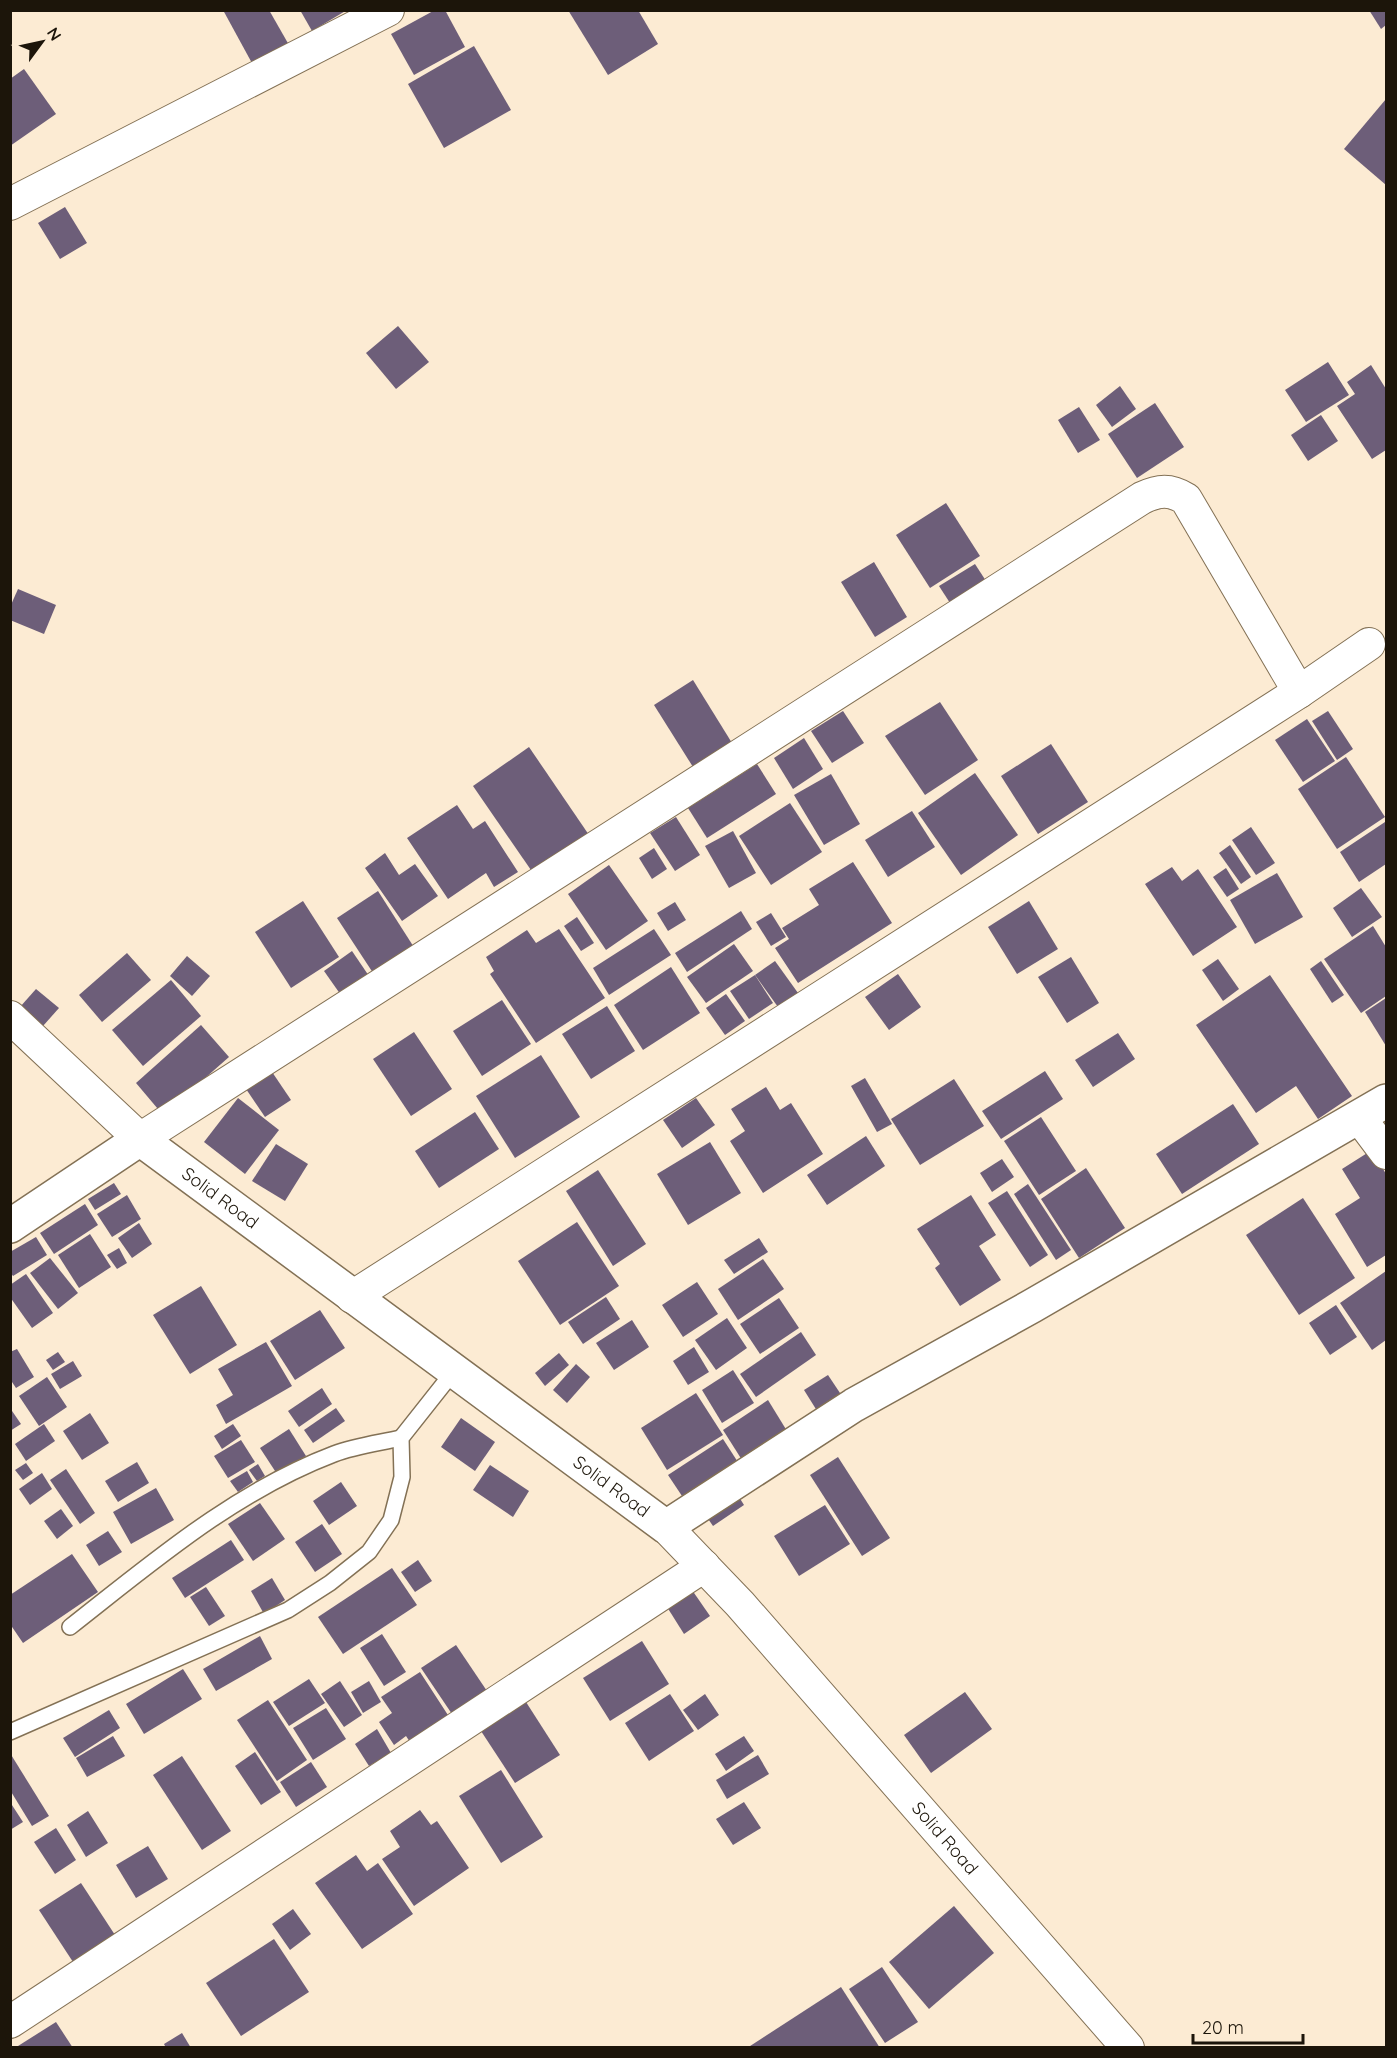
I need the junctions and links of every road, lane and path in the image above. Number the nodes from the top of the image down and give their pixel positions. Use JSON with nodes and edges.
{"nodes":[{"id":1,"x":388,"y":10,"type":"edge"},
{"id":2,"x":10,"y":204,"type":"edge"},
{"id":3,"x":1369,"y":644,"type":"dead end"},
{"id":4,"x":1299,"y":692,"type":"junction"},
{"id":5,"x":10,"y":1017,"type":"edge"},
{"id":6,"x":1386,"y":1101,"type":"edge"},
{"id":7,"x":1359,"y":1117,"type":"junction"},
{"id":8,"x":140,"y":1139,"type":"junction"},
{"id":9,"x":1386,"y":1153,"type":"edge"},
{"id":10,"x":10,"y":1226,"type":"edge"},
{"id":11,"x":352,"y":1297,"type":"junction"},
{"id":12,"x":454,"y":1371,"type":"junction"},
{"id":13,"x":401,"y":1438,"type":"junction"},
{"id":14,"x":666,"y":1527,"type":"junction"},
{"id":15,"x":705,"y":1566,"type":"junction"},
{"id":16,"x":70,"y":1627,"type":"dead end"},
{"id":17,"x":10,"y":1732,"type":"edge"},
{"id":18,"x":10,"y":2022,"type":"edge"},
{"id":19,"x":1128,"y":2048,"type":"edge"}],
"edges":[{"from":1,"to":2,"type":"street"},
{"from":3,"to":4,"type":"street"},
{"from":4,"to":8,"type":"street"},
{"from":4,"to":11,"type":"street"},
{"from":5,"to":8,"type":"street","name":"Solid Road"},
{"from":6,"to":7,"type":"street"},
{"from":7,"to":9,"type":"street"},
{"from":7,"to":14,"type":"street"},
{"from":8,"to":10,"type":"street"},
{"from":8,"to":11,"type":"street","name":"Solid Road"},
{"from":11,"to":12,"type":"street","name":"Solid Road"},
{"from":12,"to":13,"type":"lane"},
{"from":12,"to":14,"type":"street","name":"Solid Road"},
{"from":13,"to":16,"type":"lane"},
{"from":13,"to":17,"type":"lane"},
{"from":14,"to":15,"type":"street","name":"Solid Road"},
{"from":15,"to":18,"type":"street"},
{"from":15,"to":19,"type":"street","name":"Solid Road"}]}
